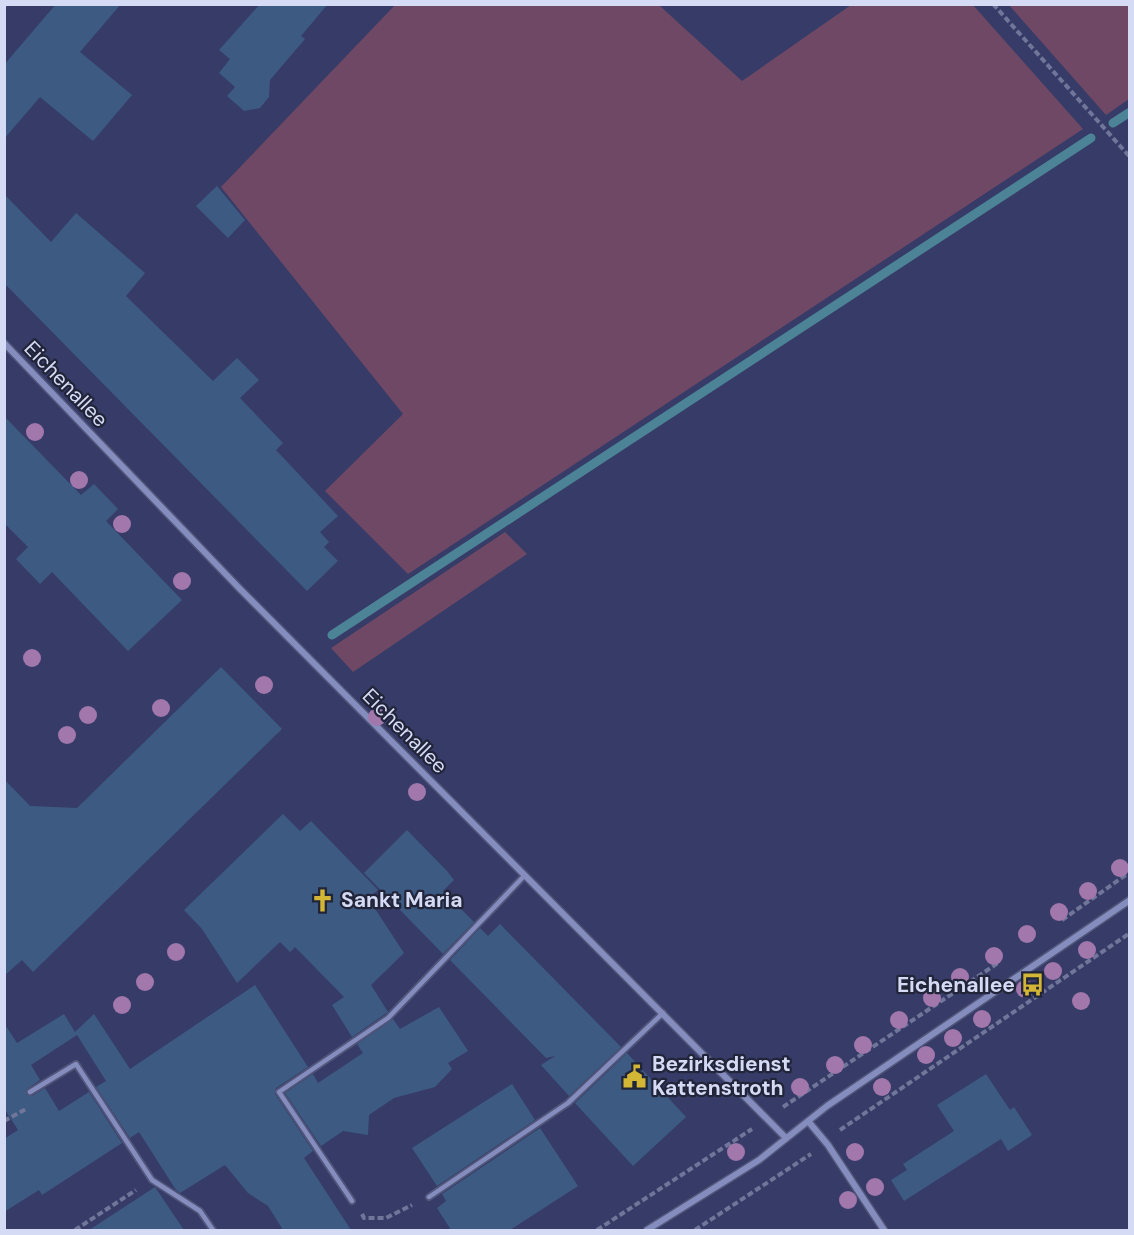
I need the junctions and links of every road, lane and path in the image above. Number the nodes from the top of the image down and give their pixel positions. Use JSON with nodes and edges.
{"nodes":[{"id":1,"x":993,"y":4,"type":"edge"},
{"id":2,"x":1130,"y":157,"type":"edge"},
{"id":3,"x":4,"y":343,"type":"edge"},
{"id":4,"x":1130,"y":872,"type":"edge"},
{"id":5,"x":525,"y":875,"type":"junction"},
{"id":6,"x":1130,"y":900,"type":"edge"},
{"id":7,"x":1056,"y":923,"type":"dead end"},
{"id":8,"x":1130,"y":933,"type":"edge"},
{"id":9,"x":1000,"y":962,"type":"dead end"},
{"id":10,"x":663,"y":1013,"type":"junction"},
{"id":11,"x":30,"y":1092,"type":"dead end"},
{"id":12,"x":783,"y":1107,"type":"dead end"},
{"id":13,"x":808,"y":1121,"type":"junction"},
{"id":14,"x":844,"y":1126,"type":"dead end"},
{"id":15,"x":751,"y":1130,"type":"dead end"},
{"id":16,"x":786,"y":1138,"type":"junction"},
{"id":17,"x":810,"y":1155,"type":"dead end"},
{"id":18,"x":797,"y":1156,"type":"dead end"},
{"id":19,"x":801,"y":1163,"type":"junction"},
{"id":20,"x":152,"y":1180,"type":"junction"},
{"id":21,"x":429,"y":1197,"type":"joint"},
{"id":22,"x":352,"y":1202,"type":"joint"},
{"id":23,"x":75,"y":1230,"type":"edge"},
{"id":24,"x":213,"y":1230,"type":"edge"},
{"id":25,"x":597,"y":1230,"type":"edge"},
{"id":26,"x":647,"y":1230,"type":"edge"},
{"id":27,"x":695,"y":1230,"type":"edge"},
{"id":28,"x":884,"y":1230,"type":"edge"}],
"edges":[{"from":1,"to":2,"type":"path"},
{"from":3,"to":5,"type":"street","name":"Eichenallee"},
{"from":4,"to":7,"type":"path"},
{"from":5,"to":10,"type":"street","name":"Eichenallee"},
{"from":5,"to":22,"type":"lane"},
{"from":6,"to":13,"type":"street"},
{"from":8,"to":14,"type":"path"},
{"from":9,"to":12,"type":"path"},
{"from":10,"to":16,"type":"street","name":"Eichenallee"},
{"from":10,"to":21,"type":"lane"},
{"from":11,"to":20,"type":"lane"},
{"from":13,"to":16,"type":"street"},
{"from":13,"to":28,"type":"street"},
{"from":15,"to":25,"type":"path"},
{"from":16,"to":26,"type":"street"},
{"from":17,"to":19,"type":"path"},
{"from":18,"to":19,"type":"path"},
{"from":19,"to":27,"type":"path"},
{"from":20,"to":23,"type":"path"},
{"from":20,"to":24,"type":"lane"},
{"from":21,"to":22,"type":"path"}]}
